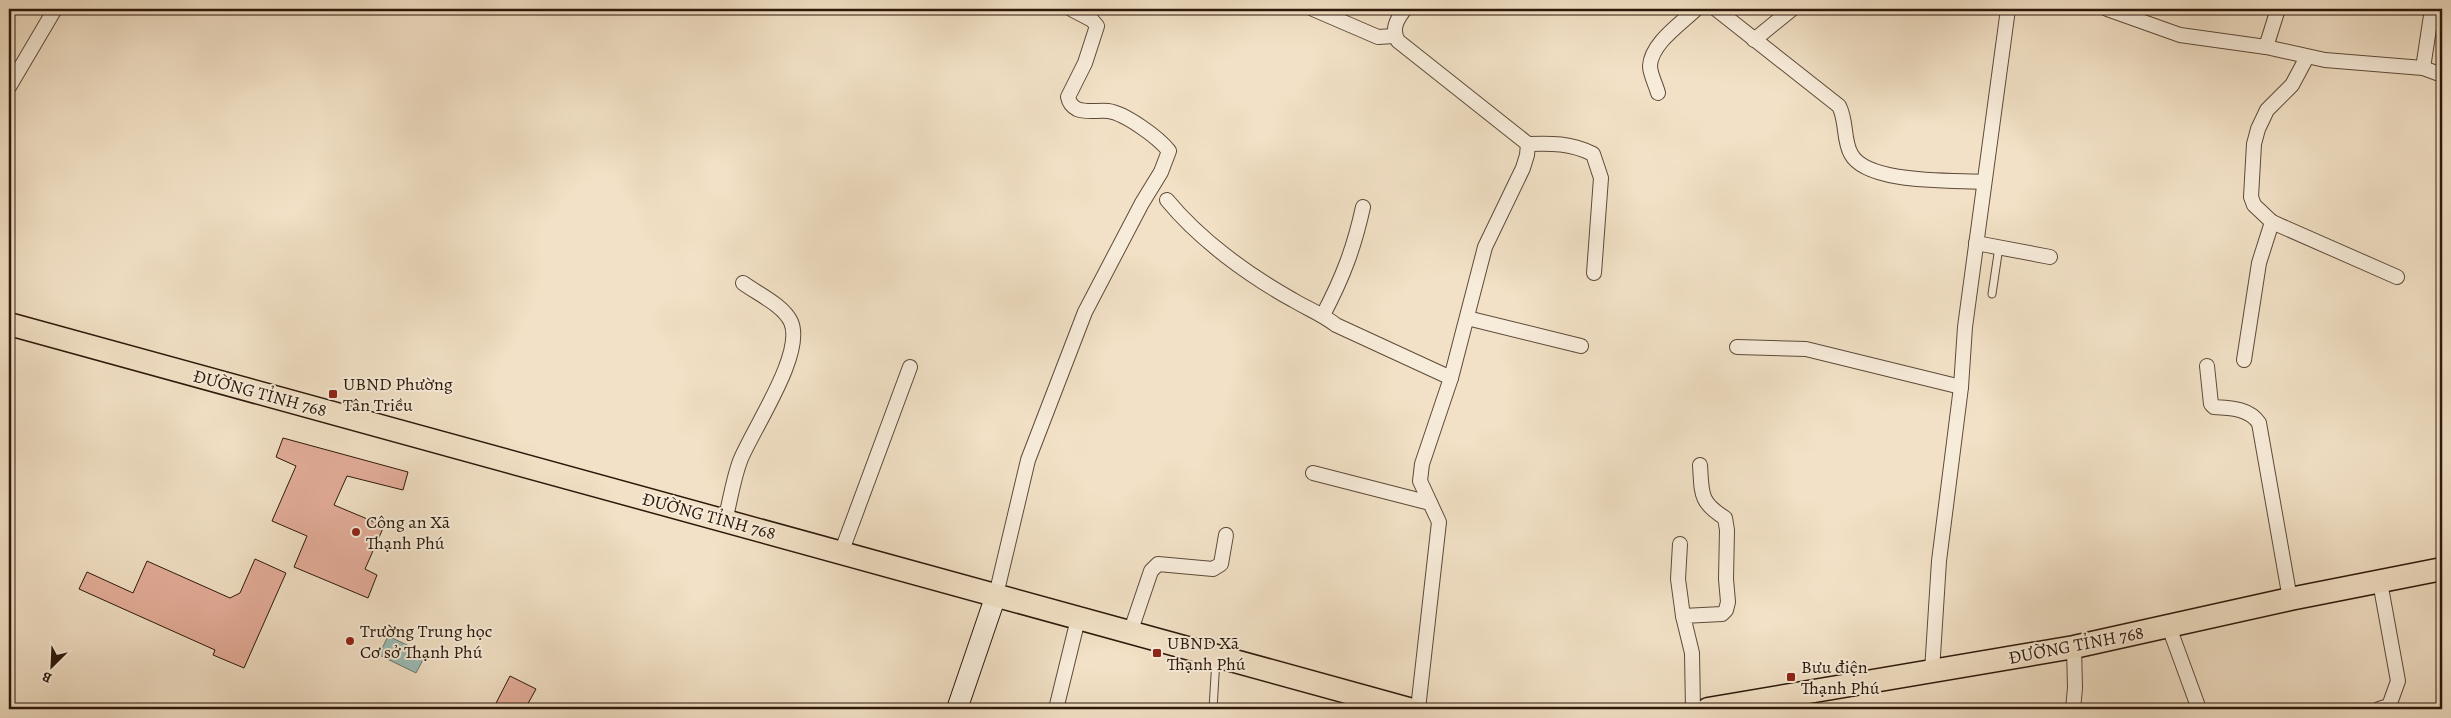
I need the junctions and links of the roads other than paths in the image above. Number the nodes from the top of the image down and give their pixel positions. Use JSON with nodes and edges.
{"nodes":[{"id":1,"x":54,"y":9,"type":"edge"},
{"id":2,"x":1071,"y":9,"type":"edge"},
{"id":3,"x":1313,"y":9,"type":"edge"},
{"id":4,"x":1405,"y":9,"type":"edge"},
{"id":5,"x":1696,"y":9,"type":"edge"},
{"id":6,"x":1716,"y":9,"type":"edge"},
{"id":7,"x":1792,"y":9,"type":"edge"},
{"id":8,"x":2008,"y":9,"type":"edge"},
{"id":9,"x":2107,"y":9,"type":"edge"},
{"id":10,"x":2278,"y":9,"type":"edge"},
{"id":11,"x":2432,"y":9,"type":"edge"},
{"id":12,"x":1394,"y":36,"type":"junction"},
{"id":13,"x":1754,"y":40,"type":"junction"},
{"id":14,"x":2266,"y":47,"type":"junction"},
{"id":15,"x":2307,"y":57,"type":"junction"},
{"id":16,"x":2423,"y":68,"type":"junction"},
{"id":17,"x":2442,"y":75,"type":"edge"},
{"id":18,"x":9,"y":87,"type":"edge"},
{"id":19,"x":1658,"y":93,"type":"dead end"},
{"id":20,"x":1528,"y":144,"type":"junction"},
{"id":21,"x":1984,"y":182,"type":"junction"},
{"id":22,"x":1167,"y":200,"type":"dead end"},
{"id":23,"x":1363,"y":207,"type":"dead end"},
{"id":24,"x":2272,"y":222,"type":"junction"},
{"id":25,"x":1976,"y":243,"type":"junction"},
{"id":26,"x":1999,"y":247,"type":"junction"},
{"id":27,"x":2050,"y":257,"type":"dead end"},
{"id":28,"x":1594,"y":273,"type":"dead end"},
{"id":29,"x":2397,"y":277,"type":"dead end"},
{"id":30,"x":743,"y":283,"type":"dead end"},
{"id":31,"x":1992,"y":294,"type":"dead end"},
{"id":32,"x":1323,"y":315,"type":"junction"},
{"id":33,"x":1467,"y":318,"type":"junction"},
{"id":34,"x":9,"y":324,"type":"edge"},
{"id":35,"x":1581,"y":346,"type":"dead end"},
{"id":36,"x":1737,"y":347,"type":"dead end"},
{"id":37,"x":2244,"y":360,"type":"dead end"},
{"id":38,"x":2207,"y":366,"type":"dead end"},
{"id":39,"x":910,"y":367,"type":"dead end"},
{"id":40,"x":1451,"y":378,"type":"junction"},
{"id":41,"x":1961,"y":387,"type":"junction"},
{"id":42,"x":1700,"y":465,"type":"dead end"},
{"id":43,"x":1313,"y":473,"type":"dead end"},
{"id":44,"x":1430,"y":503,"type":"junction"},
{"id":45,"x":725,"y":521,"type":"junction"},
{"id":46,"x":1226,"y":535,"type":"dead end"},
{"id":47,"x":1680,"y":544,"type":"dead end"},
{"id":48,"x":840,"y":553,"type":"junction"},
{"id":49,"x":2442,"y":569,"type":"edge"},
{"id":50,"x":2380,"y":582,"type":"junction"},
{"id":51,"x":996,"y":595,"type":"junction"},
{"id":52,"x":2290,"y":599,"type":"junction"},
{"id":53,"x":1683,"y":616,"type":"junction"},
{"id":54,"x":1078,"y":619,"type":"junction"},
{"id":55,"x":2169,"y":627,"type":"junction"},
{"id":56,"x":1130,"y":633,"type":"junction"},
{"id":57,"x":2074,"y":647,"type":"junction"},
{"id":58,"x":1216,"y":656,"type":"junction"},
{"id":59,"x":1932,"y":670,"type":"junction"},
{"id":60,"x":1756,"y":705,"type":"edge"},
{"id":61,"x":958,"y":709,"type":"edge"},
{"id":62,"x":1056,"y":709,"type":"edge"},
{"id":63,"x":1213,"y":709,"type":"edge"},
{"id":64,"x":1409,"y":709,"type":"edge"},
{"id":65,"x":1418,"y":709,"type":"edge"},
{"id":66,"x":1693,"y":709,"type":"edge"},
{"id":67,"x":1708,"y":709,"type":"edge"},
{"id":68,"x":2073,"y":709,"type":"edge"},
{"id":69,"x":2199,"y":709,"type":"edge"},
{"id":70,"x":2378,"y":709,"type":"edge"}],
"edges":[{"from":1,"to":18,"type":"street"},
{"from":2,"to":51,"type":"street"},
{"from":3,"to":12,"type":"street"},
{"from":4,"to":12,"type":"street"},
{"from":5,"to":19,"type":"street"},
{"from":6,"to":13,"type":"street"},
{"from":7,"to":13,"type":"street"},
{"from":8,"to":21,"type":"street"},
{"from":9,"to":14,"type":"street"},
{"from":10,"to":14,"type":"street"},
{"from":11,"to":16,"type":"street"},
{"from":12,"to":20,"type":"street"},
{"from":13,"to":21,"type":"street"},
{"from":14,"to":15,"type":"street"},
{"from":15,"to":16,"type":"street"},
{"from":15,"to":24,"type":"street"},
{"from":16,"to":17,"type":"street"},
{"from":20,"to":28,"type":"street"},
{"from":20,"to":33,"type":"street"},
{"from":21,"to":25,"type":"street"},
{"from":22,"to":32,"type":"street"},
{"from":23,"to":32,"type":"street"},
{"from":24,"to":29,"type":"street"},
{"from":24,"to":37,"type":"street"},
{"from":25,"to":26,"type":"street"},
{"from":25,"to":41,"type":"street"},
{"from":26,"to":27,"type":"street"},
{"from":26,"to":31,"type":"lane"},
{"from":30,"to":45,"type":"street"},
{"from":32,"to":40,"type":"street"},
{"from":33,"to":35,"type":"street"},
{"from":33,"to":40,"type":"street"},
{"from":34,"to":45,"type":"main road","name":"ĐƯỜNG TỈNH 768"},
{"from":36,"to":41,"type":"street"},
{"from":38,"to":52,"type":"street"},
{"from":39,"to":48,"type":"street"},
{"from":40,"to":44,"type":"street"},
{"from":41,"to":59,"type":"street"},
{"from":42,"to":53,"type":"street"},
{"from":43,"to":44,"type":"street"},
{"from":44,"to":65,"type":"street"},
{"from":45,"to":48,"type":"main road","name":"ĐƯỜNG TỈNH 768"},
{"from":46,"to":56,"type":"street"},
{"from":47,"to":53,"type":"street"},
{"from":48,"to":51,"type":"main road","name":"ĐƯỜNG TỈNH 768"},
{"from":49,"to":50,"type":"main road","name":"ĐƯỜNG TỈNH 768"},
{"from":50,"to":52,"type":"main road","name":"ĐƯỜNG TỈNH 768"},
{"from":50,"to":70,"type":"street"},
{"from":51,"to":54,"type":"main road","name":"ĐƯỜNG TỈNH 768"},
{"from":51,"to":61,"type":"street"},
{"from":52,"to":55,"type":"main road","name":"ĐƯỜNG TỈNH 768"},
{"from":53,"to":66,"type":"street"},
{"from":54,"to":56,"type":"main road","name":"ĐƯỜNG TỈNH 768"},
{"from":54,"to":62,"type":"street"},
{"from":55,"to":57,"type":"main road","name":"ĐƯỜNG TỈNH 768"},
{"from":55,"to":69,"type":"street"},
{"from":56,"to":58,"type":"main road","name":"ĐƯỜNG TỈNH 768"},
{"from":57,"to":59,"type":"main road","name":"ĐƯỜNG TỈNH 768"},
{"from":57,"to":68,"type":"street"},
{"from":58,"to":63,"type":"lane"},
{"from":58,"to":64,"type":"main road","name":"ĐƯỜNG TỈNH 768"},
{"from":59,"to":60,"type":"main road","name":"ĐƯỜNG TỈNH 768"},
{"from":60,"to":67,"type":"main road","name":"ĐƯỜNG TỈNH 768"}]}
